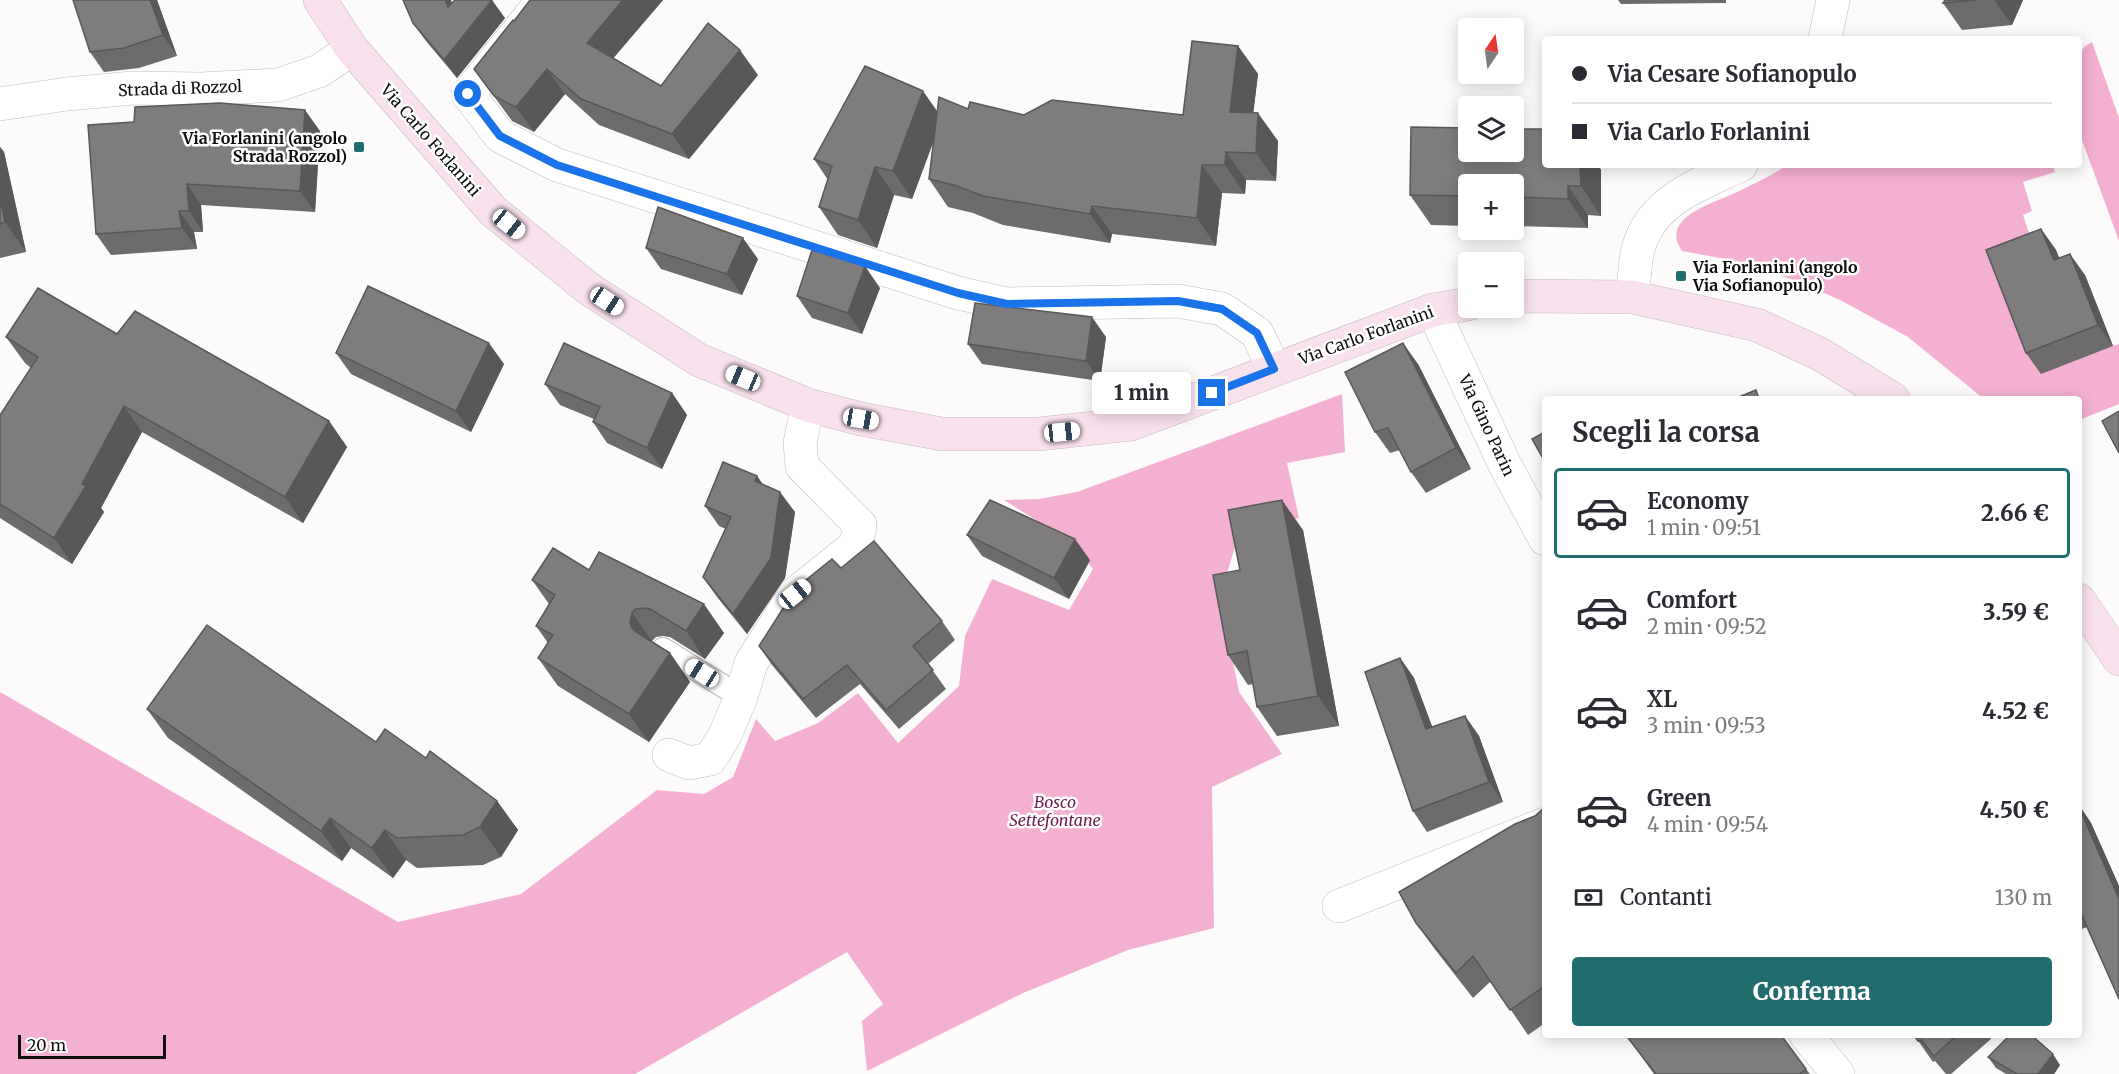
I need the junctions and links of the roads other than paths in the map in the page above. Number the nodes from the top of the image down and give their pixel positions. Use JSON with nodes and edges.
{"nodes":[{"id":1,"x":320,"y":0,"type":"edge"},
{"id":2,"x":543,"y":0,"type":"edge"},
{"id":3,"x":1833,"y":0,"type":"edge"},
{"id":4,"x":1826,"y":36,"type":"edge"},
{"id":5,"x":352,"y":49,"type":"junction"},
{"id":6,"x":0,"y":104,"type":"edge"},
{"id":7,"x":1735,"y":168,"type":"edge"},
{"id":8,"x":1524,"y":296,"type":"edge"},
{"id":9,"x":1632,"y":297,"type":"junction"},
{"id":10,"x":1458,"y":306,"type":"edge"},
{"id":11,"x":1433,"y":310,"type":"junction"},
{"id":12,"x":1274,"y":369,"type":"junction"},
{"id":13,"x":1888,"y":396,"type":"edge"},
{"id":14,"x":808,"y":405,"type":"junction"},
{"id":15,"x":1542,"y":533,"type":"edge"},
{"id":16,"x":2082,"y":604,"type":"edge"},
{"id":17,"x":663,"y":649,"type":"edge"},
{"id":18,"x":2119,"y":659,"type":"edge"},
{"id":19,"x":741,"y":697,"type":"junction"},
{"id":20,"x":669,"y":755,"type":"dead end"},
{"id":21,"x":1542,"y":825,"type":"edge"},
{"id":22,"x":1339,"y":906,"type":"dead end"},
{"id":23,"x":1808,"y":1038,"type":"edge"},
{"id":24,"x":1838,"y":1074,"type":"edge"}],
"edges":[{"from":1,"to":5,"type":"main road","name":"Via Carlo Forlanini"},
{"from":2,"to":12,"type":"street"},
{"from":3,"to":4,"type":"street"},
{"from":5,"to":6,"type":"street","name":"Strada di Rozzol"},
{"from":5,"to":14,"type":"main road","name":"Via Carlo Forlanini"},
{"from":7,"to":9,"type":"street"},
{"from":8,"to":9,"type":"main road"},
{"from":9,"to":13,"type":"main road"},
{"from":10,"to":11,"type":"main road","name":"Via Carlo Forlanini"},
{"from":11,"to":12,"type":"main road","name":"Via Carlo Forlanini"},
{"from":11,"to":15,"type":"street","name":"Via Gino Parin"},
{"from":12,"to":14,"type":"main road","name":"Via Carlo Forlanini"},
{"from":14,"to":19,"type":"street"},
{"from":16,"to":18,"type":"main road"},
{"from":17,"to":19,"type":"lane"},
{"from":19,"to":20,"type":"street"},
{"from":21,"to":22,"type":"street"},
{"from":23,"to":24,"type":"street"}]}
